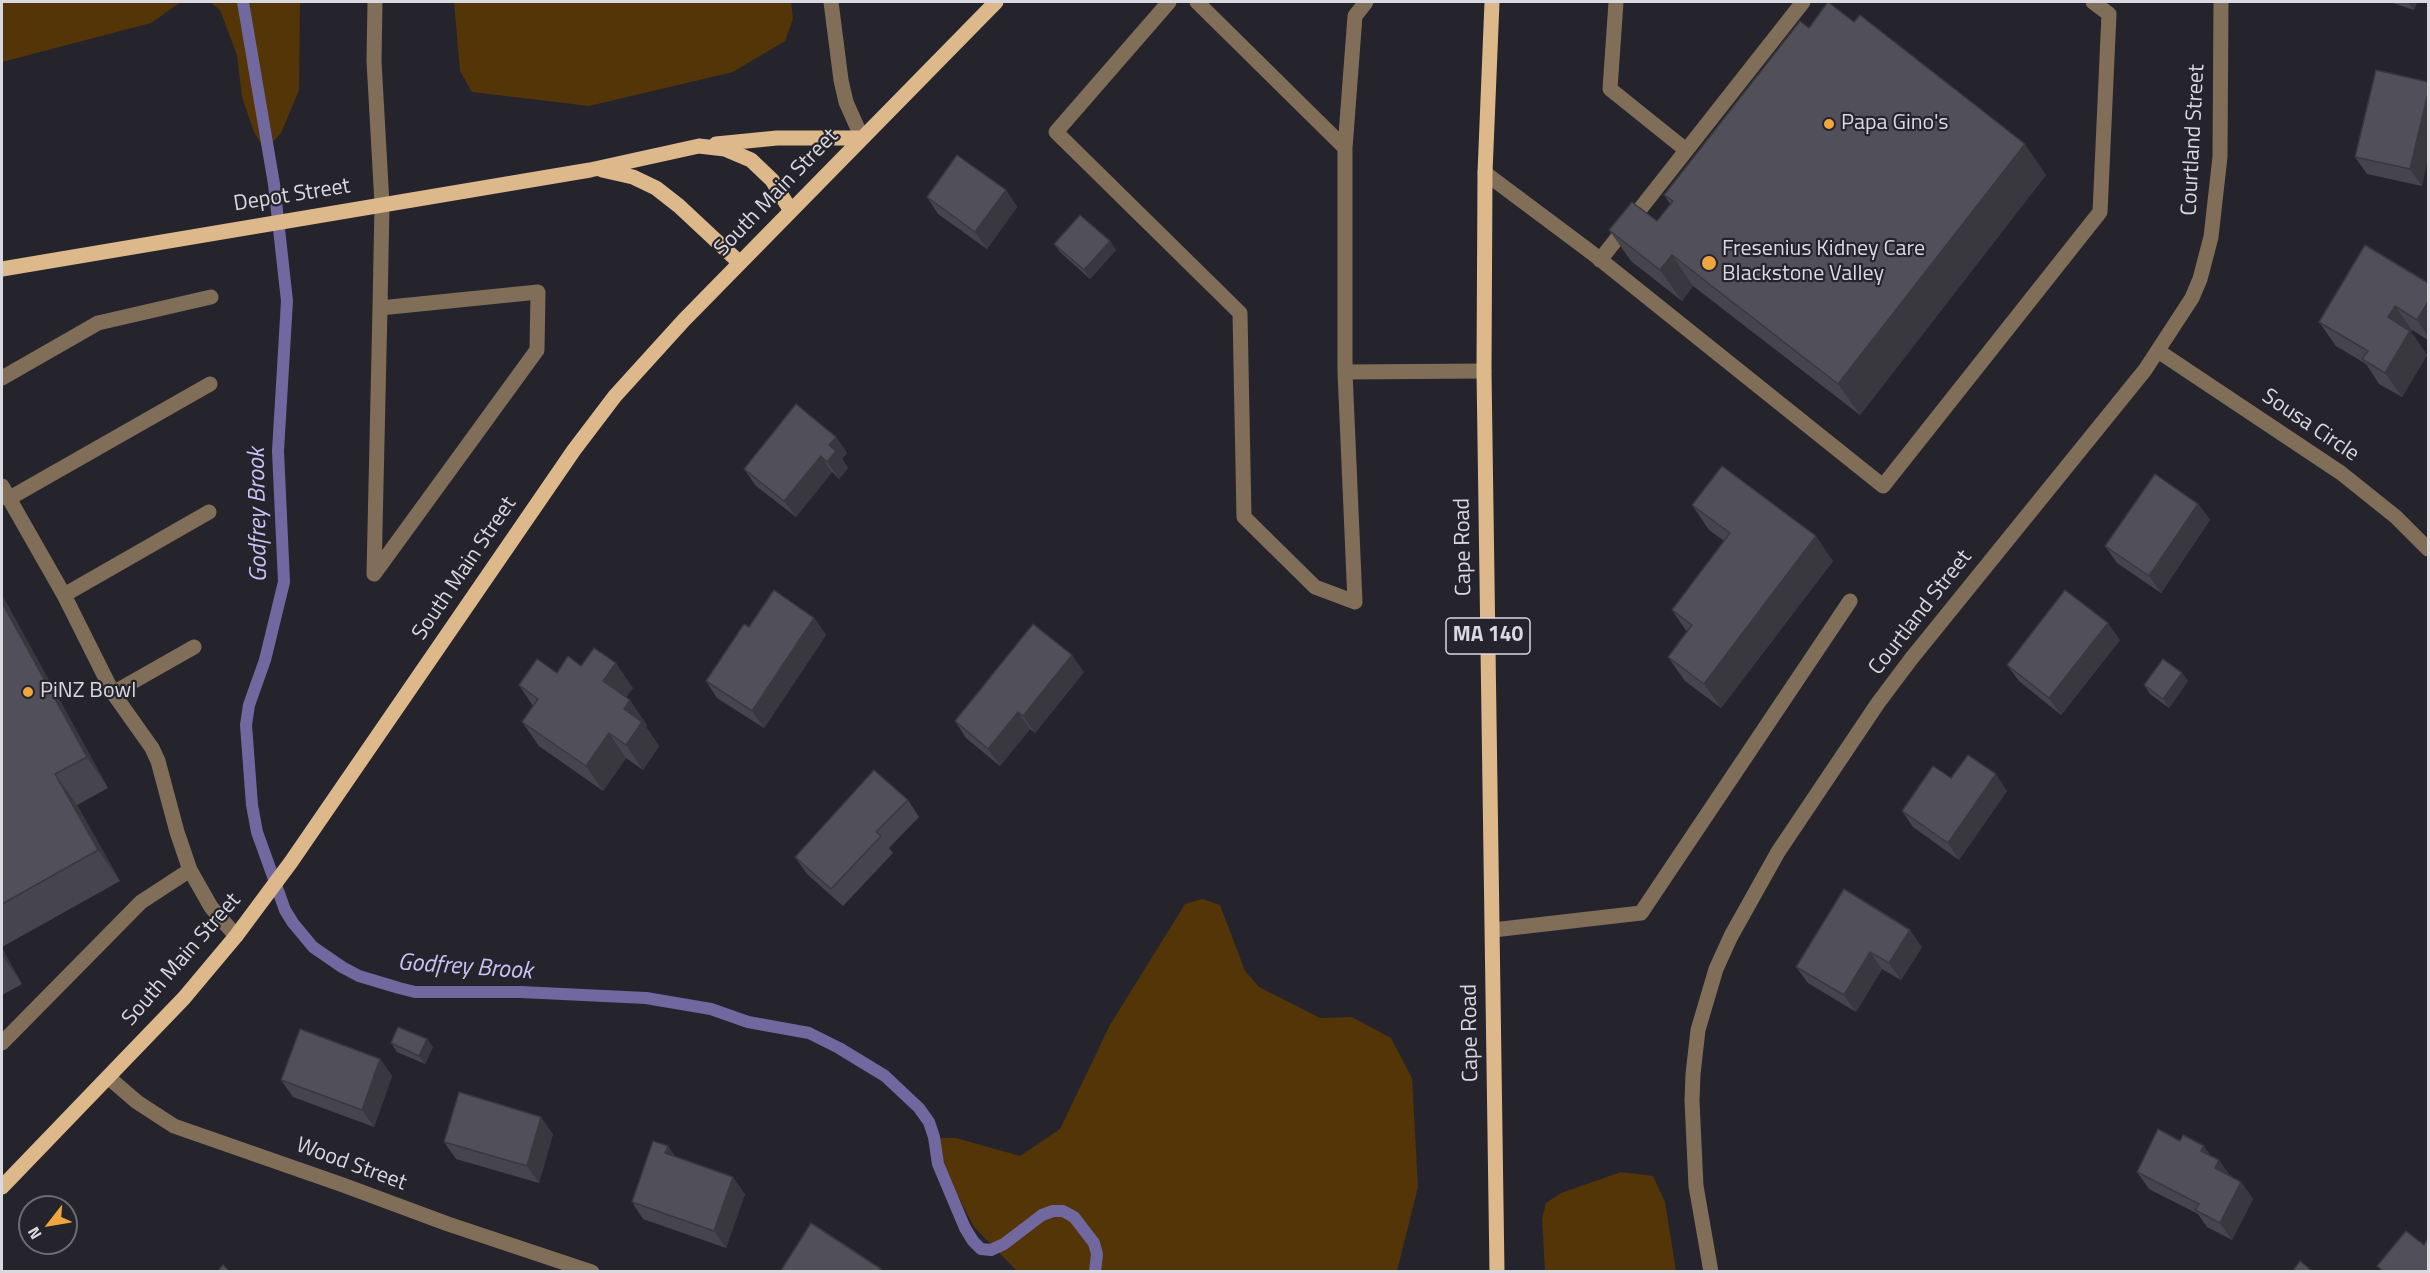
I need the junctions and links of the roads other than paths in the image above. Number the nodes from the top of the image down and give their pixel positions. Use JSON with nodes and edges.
{"nodes":[{"id":1,"x":375,"y":2,"type":"edge"},
{"id":2,"x":831,"y":2,"type":"edge"},
{"id":3,"x":996,"y":2,"type":"edge"},
{"id":4,"x":1169,"y":2,"type":"edge"},
{"id":5,"x":1197,"y":2,"type":"edge"},
{"id":6,"x":1366,"y":2,"type":"edge"},
{"id":7,"x":1492,"y":2,"type":"edge"},
{"id":8,"x":1616,"y":2,"type":"edge"},
{"id":9,"x":1803,"y":2,"type":"edge"},
{"id":10,"x":2093,"y":2,"type":"edge"},
{"id":11,"x":2221,"y":2,"type":"edge"},
{"id":12,"x":862,"y":138,"type":"junction"},
{"id":13,"x":699,"y":146,"type":"junction"},
{"id":14,"x":1345,"y":148,"type":"junction"},
{"id":15,"x":1686,"y":150,"type":"junction"},
{"id":16,"x":590,"y":170,"type":"junction"},
{"id":17,"x":1485,"y":173,"type":"junction"},
{"id":18,"x":382,"y":204,"type":"junction"},
{"id":19,"x":791,"y":211,"type":"junction"},
{"id":20,"x":1600,"y":260,"type":"junction"},
{"id":21,"x":740,"y":263,"type":"junction"},
{"id":22,"x":2,"y":268,"type":"edge"},
{"id":23,"x":211,"y":297,"type":"dead end"},
{"id":24,"x":380,"y":308,"type":"junction"},
{"id":25,"x":2158,"y":351,"type":"junction"},
{"id":26,"x":1484,"y":371,"type":"junction"},
{"id":27,"x":1345,"y":372,"type":"junction"},
{"id":28,"x":2,"y":378,"type":"edge"},
{"id":29,"x":210,"y":384,"type":"dead end"},
{"id":30,"x":5,"y":493,"type":"edge"},
{"id":31,"x":209,"y":512,"type":"dead end"},
{"id":32,"x":2428,"y":549,"type":"edge"},
{"id":33,"x":64,"y":595,"type":"junction"},
{"id":34,"x":1850,"y":601,"type":"dead end"},
{"id":35,"x":194,"y":647,"type":"dead end"},
{"id":36,"x":113,"y":693,"type":"junction"},
{"id":37,"x":190,"y":870,"type":"junction"},
{"id":38,"x":1493,"y":930,"type":"junction"},
{"id":39,"x":236,"y":936,"type":"junction"},
{"id":40,"x":2,"y":1042,"type":"edge"},
{"id":41,"x":108,"y":1077,"type":"junction"},
{"id":42,"x":2,"y":1187,"type":"edge"},
{"id":43,"x":592,"y":1272,"type":"edge"},
{"id":44,"x":1497,"y":1272,"type":"edge"},
{"id":45,"x":1711,"y":1272,"type":"edge"}],
"edges":[{"from":1,"to":18,"type":"street"},
{"from":2,"to":12,"type":"street"},
{"from":3,"to":12,"type":"main road","name":"South Main Street"},
{"from":4,"to":27,"type":"street"},
{"from":5,"to":14,"type":"street"},
{"from":6,"to":14,"type":"street"},
{"from":7,"to":17,"type":"main road","name":"Cape Road","number":"MA 140"},
{"from":8,"to":15,"type":"street"},
{"from":9,"to":15,"type":"street"},
{"from":10,"to":20,"type":"street"},
{"from":11,"to":25,"type":"street","name":"Courtland Street"},
{"from":12,"to":13,"type":"main road"},
{"from":12,"to":19,"type":"main road","name":"South Main Street"},
{"from":13,"to":16,"type":"main road","name":"Depot Street"},
{"from":13,"to":19,"type":"main road","name":"Depot Street"},
{"from":14,"to":27,"type":"street"},
{"from":15,"to":20,"type":"street"},
{"from":16,"to":18,"type":"main road","name":"Depot Street"},
{"from":16,"to":21,"type":"main road","name":"Depot Street"},
{"from":17,"to":20,"type":"street"},
{"from":17,"to":26,"type":"main road","name":"Cape Road","number":"MA 140"},
{"from":18,"to":22,"type":"main road","name":"Depot Street"},
{"from":18,"to":24,"type":"street"},
{"from":19,"to":21,"type":"main road","name":"South Main Street"},
{"from":21,"to":39,"type":"main road","name":"South Main Street"},
{"from":23,"to":28,"type":"street"},
{"from":24,"to":24,"type":"street"},
{"from":25,"to":32,"type":"street","name":"Sousa Circle"},
{"from":25,"to":45,"type":"street","name":"Courtland Street"},
{"from":26,"to":27,"type":"street"},
{"from":26,"to":38,"type":"main road","name":"Cape Road","number":"MA 140"},
{"from":29,"to":30,"type":"street"},
{"from":30,"to":33,"type":"street"},
{"from":31,"to":33,"type":"street"},
{"from":33,"to":36,"type":"street"},
{"from":34,"to":38,"type":"street"},
{"from":35,"to":36,"type":"street"},
{"from":36,"to":37,"type":"street"},
{"from":37,"to":39,"type":"street"},
{"from":37,"to":40,"type":"street"},
{"from":38,"to":44,"type":"main road","name":"Cape Road","number":"MA 140"},
{"from":39,"to":41,"type":"main road","name":"South Main Street"},
{"from":41,"to":42,"type":"main road","name":"South Main Street"},
{"from":41,"to":43,"type":"street","name":"Wood Street"}]}
